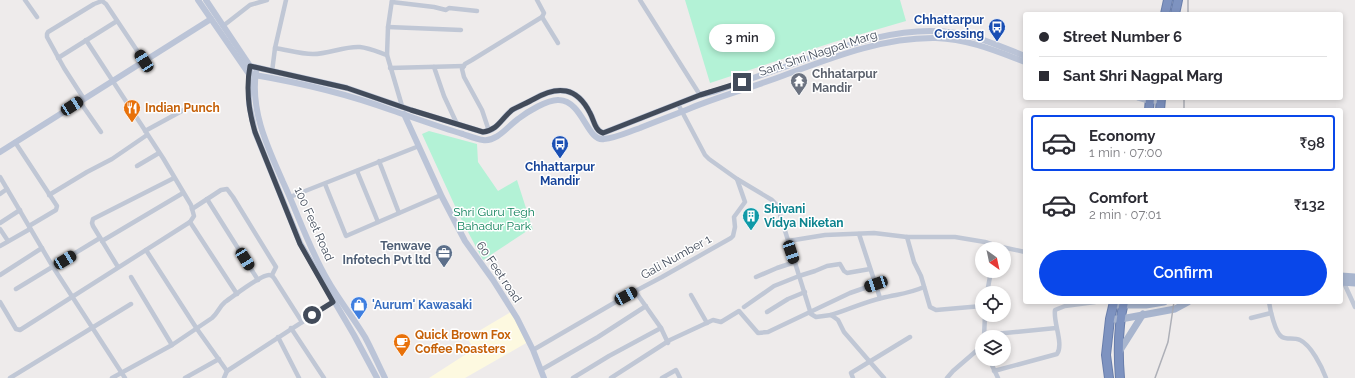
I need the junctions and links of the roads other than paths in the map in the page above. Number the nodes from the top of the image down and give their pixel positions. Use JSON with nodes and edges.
{"nodes":[{"id":1,"x":25,"y":0,"type":"edge"},
{"id":2,"x":198,"y":0,"type":"edge"},
{"id":3,"x":206,"y":0,"type":"edge"},
{"id":4,"x":267,"y":0,"type":"edge"},
{"id":5,"x":286,"y":0,"type":"edge"},
{"id":6,"x":537,"y":0,"type":"edge"},
{"id":7,"x":640,"y":0,"type":"edge"},
{"id":8,"x":1168,"y":0,"type":"edge"},
{"id":9,"x":1178,"y":0,"type":"edge"},
{"id":10,"x":392,"y":1,"type":"edge"},
{"id":11,"x":477,"y":12,"type":"dead end"},
{"id":12,"x":1165,"y":12,"type":"edge"},
{"id":13,"x":1176,"y":12,"type":"edge"},
{"id":14,"x":37,"y":17,"type":"dead end"},
{"id":15,"x":542,"y":17,"type":"junction"},
{"id":16,"x":211,"y":19,"type":"junction"},
{"id":17,"x":117,"y":21,"type":"junction"},
{"id":18,"x":223,"y":26,"type":"junction"},
{"id":19,"x":388,"y":27,"type":"junction"},
{"id":20,"x":462,"y":30,"type":"dead end"},
{"id":21,"x":86,"y":40,"type":"junction"},
{"id":22,"x":558,"y":43,"type":"dead end"},
{"id":23,"x":276,"y":48,"type":"junction"},
{"id":24,"x":387,"y":55,"type":"junction"},
{"id":25,"x":1023,"y":55,"type":"edge"},
{"id":26,"x":812,"y":57,"type":"junction"},
{"id":27,"x":58,"y":58,"type":"junction"},
{"id":28,"x":144,"y":61,"type":"junction"},
{"id":29,"x":1023,"y":61,"type":"edge"},
{"id":30,"x":814,"y":65,"type":"junction"},
{"id":31,"x":464,"y":66,"type":"junction"},
{"id":32,"x":434,"y":67,"type":"junction"},
{"id":33,"x":390,"y":68,"type":"junction"},
{"id":34,"x":253,"y":71,"type":"junction"},
{"id":35,"x":272,"y":72,"type":"junction"},
{"id":36,"x":113,"y":80,"type":"junction"},
{"id":37,"x":700,"y":95,"type":"junction"},
{"id":38,"x":82,"y":100,"type":"junction"},
{"id":39,"x":678,"y":104,"type":"junction"},
{"id":40,"x":191,"y":106,"type":"dead end"},
{"id":41,"x":402,"y":106,"type":"junction"},
{"id":42,"x":682,"y":111,"type":"junction"},
{"id":43,"x":404,"y":115,"type":"junction"},
{"id":44,"x":457,"y":124,"type":"junction"},
{"id":45,"x":489,"y":131,"type":"junction"},
{"id":46,"x":101,"y":132,"type":"dead end"},
{"id":47,"x":146,"y":133,"type":"junction"},
{"id":48,"x":16,"y":142,"type":"junction"},
{"id":49,"x":419,"y":146,"type":"junction"},
{"id":50,"x":1,"y":149,"type":"edge"},
{"id":51,"x":159,"y":153,"type":"junction"},
{"id":52,"x":379,"y":161,"type":"junction"},
{"id":53,"x":137,"y":166,"type":"dead end"},
{"id":54,"x":357,"y":171,"type":"junction"},
{"id":55,"x":0,"y":177,"type":"edge"},
{"id":56,"x":174,"y":178,"type":"junction"},
{"id":57,"x":737,"y":179,"type":"junction"},
{"id":58,"x":325,"y":184,"type":"junction"},
{"id":59,"x":7,"y":189,"type":"junction"},
{"id":60,"x":0,"y":194,"type":"edge"},
{"id":61,"x":184,"y":194,"type":"junction"},
{"id":62,"x":50,"y":195,"type":"junction"},
{"id":63,"x":441,"y":195,"type":"junction"},
{"id":64,"x":290,"y":197,"type":"junction"},
{"id":65,"x":207,"y":199,"type":"junction"},
{"id":66,"x":192,"y":209,"type":"junction"},
{"id":67,"x":20,"y":210,"type":"junction"},
{"id":68,"x":399,"y":213,"type":"junction"},
{"id":69,"x":190,"y":222,"type":"junction"},
{"id":70,"x":378,"y":222,"type":"junction"},
{"id":71,"x":0,"y":223,"type":"edge"},
{"id":72,"x":30,"y":227,"type":"junction"},
{"id":73,"x":0,"y":229,"type":"edge"},
{"id":74,"x":859,"y":234,"type":"junction"},
{"id":75,"x":907,"y":237,"type":"junction"},
{"id":76,"x":101,"y":240,"type":"junction"},
{"id":77,"x":8,"y":241,"type":"junction"},
{"id":78,"x":788,"y":242,"type":"junction"},
{"id":79,"x":985,"y":242,"type":"edge"},
{"id":80,"x":0,"y":246,"type":"edge"},
{"id":81,"x":42,"y":248,"type":"junction"},
{"id":82,"x":146,"y":250,"type":"junction"},
{"id":83,"x":1011,"y":250,"type":"edge"},
{"id":84,"x":1023,"y":252,"type":"edge"},
{"id":85,"x":795,"y":262,"type":"junction"},
{"id":86,"x":53,"y":267,"type":"junction"},
{"id":87,"x":118,"y":267,"type":"junction"},
{"id":88,"x":870,"y":269,"type":"junction"},
{"id":89,"x":0,"y":275,"type":"edge"},
{"id":90,"x":272,"y":275,"type":"junction"},
{"id":91,"x":800,"y":276,"type":"junction"},
{"id":92,"x":756,"y":277,"type":"dead end"},
{"id":93,"x":1355,"y":277,"type":"edge"},
{"id":94,"x":131,"y":278,"type":"dead end"},
{"id":95,"x":258,"y":280,"type":"junction"},
{"id":96,"x":1343,"y":280,"type":"edge"},
{"id":97,"x":1343,"y":280,"type":"edge"},
{"id":98,"x":1343,"y":282,"type":"edge"},
{"id":99,"x":1355,"y":283,"type":"edge"},
{"id":100,"x":876,"y":284,"type":"junction"},
{"id":101,"x":924,"y":287,"type":"junction"},
{"id":102,"x":16,"y":290,"type":"dead end"},
{"id":103,"x":635,"y":291,"type":"junction"},
{"id":104,"x":805,"y":292,"type":"junction"},
{"id":105,"x":237,"y":294,"type":"junction"},
{"id":106,"x":691,"y":295,"type":"dead end"},
{"id":107,"x":72,"y":297,"type":"junction"},
{"id":108,"x":880,"y":298,"type":"junction"},
{"id":109,"x":0,"y":302,"type":"edge"},
{"id":110,"x":333,"y":302,"type":"junction"},
{"id":111,"x":131,"y":304,"type":"dead end"},
{"id":112,"x":1081,"y":304,"type":"edge"},
{"id":113,"x":1114,"y":304,"type":"edge"},
{"id":114,"x":1123,"y":304,"type":"edge"},
{"id":115,"x":1152,"y":304,"type":"edge"},
{"id":116,"x":1184,"y":304,"type":"edge"},
{"id":117,"x":1269,"y":304,"type":"edge"},
{"id":118,"x":646,"y":306,"type":"junction"},
{"id":119,"x":744,"y":307,"type":"dead end"},
{"id":120,"x":975,"y":307,"type":"edge"},
{"id":121,"x":1355,"y":307,"type":"edge"},
{"id":122,"x":767,"y":312,"type":"dead end"},
{"id":123,"x":810,"y":312,"type":"junction"},
{"id":124,"x":1271,"y":313,"type":"junction"},
{"id":125,"x":1143,"y":314,"type":"junction"},
{"id":126,"x":831,"y":315,"type":"junction"},
{"id":127,"x":1251,"y":318,"type":"dead end"},
{"id":128,"x":1110,"y":319,"type":"junction"},
{"id":129,"x":1121,"y":319,"type":"junction"},
{"id":130,"x":302,"y":322,"type":"junction"},
{"id":131,"x":706,"y":323,"type":"junction"},
{"id":132,"x":92,"y":328,"type":"junction"},
{"id":133,"x":291,"y":328,"type":"junction"},
{"id":134,"x":661,"y":328,"type":"junction"},
{"id":135,"x":1056,"y":328,"type":"junction"},
{"id":136,"x":197,"y":329,"type":"junction"},
{"id":137,"x":1011,"y":333,"type":"edge"},
{"id":138,"x":278,"y":337,"type":"junction"},
{"id":139,"x":910,"y":337,"type":"dead end"},
{"id":140,"x":668,"y":342,"type":"junction"},
{"id":141,"x":172,"y":345,"type":"junction"},
{"id":142,"x":533,"y":350,"type":"junction"},
{"id":143,"x":975,"y":352,"type":"edge"},
{"id":144,"x":1119,"y":352,"type":"junction"},
{"id":145,"x":219,"y":359,"type":"junction"},
{"id":146,"x":870,"y":362,"type":"junction"},
{"id":147,"x":992,"y":366,"type":"edge"},
{"id":148,"x":541,"y":370,"type":"junction"},
{"id":149,"x":227,"y":371,"type":"junction"},
{"id":150,"x":994,"y":371,"type":"junction"},
{"id":151,"x":121,"y":372,"type":"junction"},
{"id":152,"x":10,"y":378,"type":"edge"},
{"id":153,"x":112,"y":378,"type":"edge"},
{"id":154,"x":125,"y":378,"type":"edge"},
{"id":155,"x":185,"y":378,"type":"edge"},
{"id":156,"x":224,"y":378,"type":"edge"},
{"id":157,"x":298,"y":378,"type":"edge"},
{"id":158,"x":324,"y":378,"type":"edge"},
{"id":159,"x":377,"y":378,"type":"edge"},
{"id":160,"x":385,"y":378,"type":"edge"},
{"id":161,"x":544,"y":378,"type":"edge"},
{"id":162,"x":573,"y":378,"type":"edge"},
{"id":163,"x":611,"y":378,"type":"edge"},
{"id":164,"x":662,"y":378,"type":"edge"},
{"id":165,"x":680,"y":378,"type":"edge"},
{"id":166,"x":853,"y":378,"type":"edge"},
{"id":167,"x":884,"y":378,"type":"edge"},
{"id":168,"x":947,"y":378,"type":"edge"},
{"id":169,"x":998,"y":378,"type":"edge"},
{"id":170,"x":1108,"y":378,"type":"edge"},
{"id":171,"x":1120,"y":378,"type":"edge"},
{"id":172,"x":1326,"y":378,"type":"edge"}],
"edges":[{"from":1,"to":14,"type":"street"},
{"from":2,"to":16,"type":"main road"},
{"from":3,"to":18,"type":"main road"},
{"from":4,"to":18,"type":"street"},
{"from":5,"to":23,"type":"street"},
{"from":6,"to":15,"type":"street"},
{"from":7,"to":37,"type":"street"},
{"from":8,"to":12,"type":"highway"},
{"from":9,"to":13,"type":"highway"},
{"from":10,"to":11,"type":"street"},
{"from":10,"to":19,"type":"street"},
{"from":15,"to":22,"type":"street"},
{"from":15,"to":31,"type":"street"},
{"from":16,"to":28,"type":"main road"},
{"from":16,"to":34,"type":"main road"},
{"from":17,"to":21,"type":"street"},
{"from":17,"to":27,"type":"street"},
{"from":17,"to":28,"type":"street"},
{"from":18,"to":34,"type":"main road"},
{"from":19,"to":20,"type":"street"},
{"from":19,"to":24,"type":"street"},
{"from":21,"to":27,"type":"street"},
{"from":21,"to":36,"type":"street"},
{"from":23,"to":24,"type":"street"},
{"from":23,"to":35,"type":"street"},
{"from":24,"to":33,"type":"street"},
{"from":25,"to":26,"type":"main road","name":"Sant Shri Nagpal Marg"},
{"from":26,"to":30,"type":"main road"},
{"from":26,"to":37,"type":"main road","name":"Sant Shri Nagpal Marg"},
{"from":27,"to":38,"type":"street"},
{"from":28,"to":36,"type":"main road"},
{"from":29,"to":30,"type":"main road","name":"Sant Shri Nagpal Marg"},
{"from":30,"to":42,"type":"main road","name":"Sant Shri Nagpal Marg"},
{"from":31,"to":32,"type":"street"},
{"from":31,"to":45,"type":"street"},
{"from":32,"to":33,"type":"street"},
{"from":32,"to":44,"type":"street"},
{"from":33,"to":41,"type":"street"},
{"from":34,"to":35,"type":"main road"},
{"from":34,"to":43,"type":"main road","name":"Sant Shri Nagpal Marg"},
{"from":34,"to":64,"type":"main road","name":"100 Feet Road"},
{"from":34,"to":110,"type":"main road","name":"100 Feet Road"},
{"from":35,"to":41,"type":"main road"},
{"from":36,"to":38,"type":"main road"},
{"from":36,"to":47,"type":"street"},
{"from":37,"to":39,"type":"main road","name":"Sant Shri Nagpal Marg"},
{"from":38,"to":46,"type":"street"},
{"from":38,"to":48,"type":"main road"},
{"from":39,"to":42,"type":"street"},
{"from":39,"to":45,"type":"main road","name":"Sant Shri Nagpal Marg"},
{"from":40,"to":47,"type":"street"},
{"from":41,"to":43,"type":"main road","name":"60 Feet road"},
{"from":41,"to":44,"type":"main road"},
{"from":42,"to":43,"type":"main road","name":"Sant Shri Nagpal Marg"},
{"from":42,"to":57,"type":"street"},
{"from":43,"to":49,"type":"main road","name":"60 Feet road"},
{"from":44,"to":45,"type":"main road"},
{"from":47,"to":51,"type":"street"},
{"from":47,"to":62,"type":"street"},
{"from":48,"to":50,"type":"main road"},
{"from":48,"to":62,"type":"street"},
{"from":49,"to":52,"type":"street"},
{"from":49,"to":63,"type":"main road","name":"60 Feet road"},
{"from":51,"to":53,"type":"street"},
{"from":51,"to":56,"type":"street"},
{"from":52,"to":54,"type":"street"},
{"from":52,"to":68,"type":"street"},
{"from":54,"to":58,"type":"street"},
{"from":54,"to":70,"type":"street"},
{"from":55,"to":59,"type":"street"},
{"from":56,"to":61,"type":"street"},
{"from":56,"to":76,"type":"street"},
{"from":57,"to":78,"type":"street"},
{"from":57,"to":103,"type":"street","name":"Gali Number 1"},
{"from":58,"to":64,"type":"street"},
{"from":58,"to":70,"type":"street"},
{"from":59,"to":60,"type":"street"},
{"from":59,"to":67,"type":"street"},
{"from":61,"to":66,"type":"street"},
{"from":61,"to":76,"type":"street"},
{"from":62,"to":72,"type":"street"},
{"from":63,"to":68,"type":"street"},
{"from":63,"to":142,"type":"main road","name":"60 Feet road"},
{"from":64,"to":160,"type":"main road","name":"100 Feet Road"},
{"from":65,"to":66,"type":"street"},
{"from":65,"to":90,"type":"street"},
{"from":65,"to":95,"type":"street"},
{"from":66,"to":69,"type":"street"},
{"from":67,"to":71,"type":"street"},
{"from":67,"to":72,"type":"street"},
{"from":68,"to":70,"type":"street"},
{"from":69,"to":82,"type":"street"},
{"from":69,"to":105,"type":"street"},
{"from":72,"to":77,"type":"street"},
{"from":72,"to":81,"type":"street"},
{"from":73,"to":77,"type":"street"},
{"from":74,"to":75,"type":"street"},
{"from":74,"to":78,"type":"street"},
{"from":74,"to":88,"type":"street"},
{"from":75,"to":79,"type":"street"},
{"from":75,"to":101,"type":"street"},
{"from":76,"to":86,"type":"street"},
{"from":76,"to":87,"type":"street"},
{"from":77,"to":80,"type":"street"},
{"from":78,"to":85,"type":"street"},
{"from":81,"to":86,"type":"street"},
{"from":81,"to":89,"type":"street"},
{"from":82,"to":87,"type":"street"},
{"from":82,"to":136,"type":"street"},
{"from":83,"to":84,"type":"street"},
{"from":85,"to":91,"type":"street"},
{"from":85,"to":92,"type":"street"},
{"from":86,"to":102,"type":"street"},
{"from":86,"to":107,"type":"street"},
{"from":87,"to":107,"type":"street"},
{"from":88,"to":91,"type":"street"},
{"from":88,"to":100,"type":"street"},
{"from":90,"to":95,"type":"street"},
{"from":90,"to":130,"type":"street"},
{"from":91,"to":104,"type":"street"},
{"from":91,"to":119,"type":"street"},
{"from":93,"to":96,"type":"main road"},
{"from":94,"to":141,"type":"street"},
{"from":95,"to":105,"type":"street"},
{"from":97,"to":99,"type":"main road"},
{"from":98,"to":121,"type":"street"},
{"from":100,"to":108,"type":"street"},
{"from":100,"to":123,"type":"street"},
{"from":101,"to":108,"type":"street"},
{"from":101,"to":120,"type":"street"},
{"from":103,"to":118,"type":"street"},
{"from":103,"to":142,"type":"street","name":"Gali Number 1"},
{"from":104,"to":122,"type":"street"},
{"from":104,"to":123,"type":"street"},
{"from":105,"to":136,"type":"street"},
{"from":106,"to":131,"type":"street"},
{"from":107,"to":109,"type":"street"},
{"from":107,"to":132,"type":"street"},
{"from":108,"to":126,"type":"street"},
{"from":110,"to":130,"type":"street"},
{"from":110,"to":159,"type":"main road","name":"100 Feet Road"},
{"from":111,"to":132,"type":"street"},
{"from":112,"to":135,"type":"street"},
{"from":113,"to":128,"type":"highway"},
{"from":114,"to":115,"type":"main road"},
{"from":114,"to":129,"type":"highway"},
{"from":116,"to":125,"type":"main road"},
{"from":117,"to":124,"type":"street"},
{"from":118,"to":134,"type":"street"},
{"from":118,"to":148,"type":"street"},
{"from":123,"to":126,"type":"street"},
{"from":123,"to":131,"type":"street"},
{"from":124,"to":127,"type":"street"},
{"from":124,"to":172,"type":"street"},
{"from":125,"to":129,"type":"main road"},
{"from":125,"to":144,"type":"main road"},
{"from":126,"to":146,"type":"street"},
{"from":128,"to":129,"type":"main road"},
{"from":128,"to":170,"type":"highway"},
{"from":129,"to":144,"type":"highway"},
{"from":130,"to":133,"type":"street"},
{"from":131,"to":140,"type":"street"},
{"from":132,"to":151,"type":"street"},
{"from":132,"to":152,"type":"street"},
{"from":133,"to":138,"type":"street"},
{"from":133,"to":158,"type":"street"},
{"from":134,"to":140,"type":"street"},
{"from":134,"to":162,"type":"street"},
{"from":135,"to":137,"type":"street"},
{"from":135,"to":150,"type":"street"},
{"from":136,"to":141,"type":"street"},
{"from":136,"to":145,"type":"street"},
{"from":138,"to":149,"type":"street"},
{"from":138,"to":157,"type":"street"},
{"from":139,"to":146,"type":"street"},
{"from":140,"to":163,"type":"street"},
{"from":141,"to":151,"type":"street"},
{"from":142,"to":148,"type":"main road","name":"60 Feet road"},
{"from":143,"to":168,"type":"street"},
{"from":144,"to":171,"type":"highway"},
{"from":145,"to":149,"type":"street"},
{"from":145,"to":155,"type":"street"},
{"from":146,"to":166,"type":"street"},
{"from":146,"to":167,"type":"street"},
{"from":147,"to":150,"type":"street"},
{"from":148,"to":161,"type":"main road","name":"60 Feet road"},
{"from":149,"to":156,"type":"street"},
{"from":150,"to":169,"type":"street"},
{"from":151,"to":153,"type":"street"},
{"from":151,"to":154,"type":"street"},
{"from":164,"to":165,"type":"street"}]}
